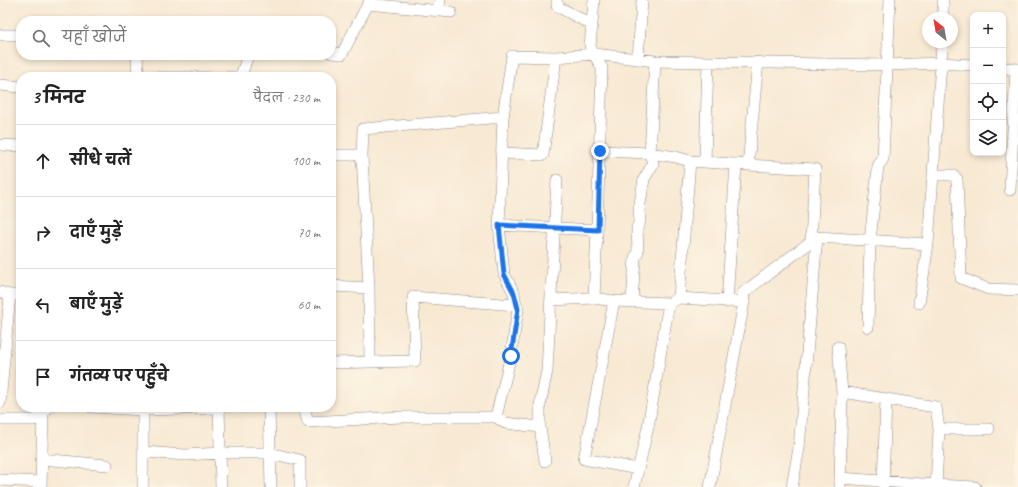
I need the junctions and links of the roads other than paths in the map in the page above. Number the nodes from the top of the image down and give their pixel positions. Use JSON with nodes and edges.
{"nodes":[{"id":1,"x":557,"y":0,"type":"edge"},
{"id":2,"x":594,"y":0,"type":"edge"},
{"id":3,"x":642,"y":0,"type":"edge"},
{"id":4,"x":890,"y":0,"type":"edge"},
{"id":5,"x":943,"y":0,"type":"edge"},
{"id":6,"x":369,"y":2,"type":"edge"},
{"id":7,"x":439,"y":6,"type":"edge"},
{"id":8,"x":451,"y":12,"type":"dead end"},
{"id":9,"x":943,"y":12,"type":"edge"},
{"id":10,"x":592,"y":24,"type":"junction"},
{"id":11,"x":0,"y":35,"type":"edge"},
{"id":12,"x":16,"y":35,"type":"edge"},
{"id":13,"x":942,"y":48,"type":"edge"},
{"id":14,"x":336,"y":53,"type":"edge"},
{"id":15,"x":594,"y":54,"type":"junction"},
{"id":16,"x":556,"y":57,"type":"junction"},
{"id":17,"x":638,"y":59,"type":"junction"},
{"id":18,"x":137,"y":60,"type":"edge"},
{"id":19,"x":246,"y":60,"type":"edge"},
{"id":20,"x":655,"y":61,"type":"junction"},
{"id":21,"x":708,"y":62,"type":"junction"},
{"id":22,"x":758,"y":62,"type":"junction"},
{"id":23,"x":941,"y":63,"type":"junction"},
{"id":24,"x":888,"y":64,"type":"junction"},
{"id":25,"x":970,"y":65,"type":"edge"},
{"id":26,"x":1006,"y":68,"type":"edge"},
{"id":27,"x":1017,"y":69,"type":"edge"},
{"id":28,"x":138,"y":72,"type":"edge"},
{"id":29,"x":243,"y":72,"type":"edge"},
{"id":30,"x":0,"y":85,"type":"edge"},
{"id":31,"x":16,"y":87,"type":"edge"},
{"id":32,"x":504,"y":117,"type":"junction"},
{"id":33,"x":0,"y":145,"type":"edge"},
{"id":34,"x":16,"y":146,"type":"edge"},
{"id":35,"x":600,"y":151,"type":"junction"},
{"id":36,"x":503,"y":153,"type":"junction"},
{"id":37,"x":650,"y":153,"type":"junction"},
{"id":38,"x":336,"y":154,"type":"edge"},
{"id":39,"x":362,"y":155,"type":"junction"},
{"id":40,"x":690,"y":161,"type":"junction"},
{"id":41,"x":705,"y":162,"type":"junction"},
{"id":42,"x":736,"y":164,"type":"junction"},
{"id":43,"x":748,"y":165,"type":"junction"},
{"id":44,"x":933,"y":175,"type":"junction"},
{"id":45,"x":557,"y":180,"type":"dead end"},
{"id":46,"x":1010,"y":190,"type":"dead end"},
{"id":47,"x":499,"y":225,"type":"junction"},
{"id":48,"x":555,"y":227,"type":"junction"},
{"id":49,"x":598,"y":230,"type":"junction"},
{"id":50,"x":814,"y":239,"type":"junction"},
{"id":51,"x":870,"y":240,"type":"junction"},
{"id":52,"x":928,"y":244,"type":"junction"},
{"id":53,"x":336,"y":286,"type":"edge"},
{"id":54,"x":369,"y":288,"type":"junction"},
{"id":55,"x":1018,"y":290,"type":"edge"},
{"id":56,"x":10,"y":294,"type":"edge"},
{"id":57,"x":594,"y":298,"type":"junction"},
{"id":58,"x":679,"y":298,"type":"junction"},
{"id":59,"x":551,"y":300,"type":"junction"},
{"id":60,"x":614,"y":301,"type":"junction"},
{"id":61,"x":632,"y":302,"type":"junction"},
{"id":62,"x":727,"y":302,"type":"junction"},
{"id":63,"x":744,"y":302,"type":"junction"},
{"id":64,"x":669,"y":303,"type":"junction"},
{"id":65,"x":919,"y":303,"type":"dead end"},
{"id":66,"x":516,"y":306,"type":"junction"},
{"id":67,"x":868,"y":327,"type":"dead end"},
{"id":68,"x":838,"y":347,"type":"dead end"},
{"id":69,"x":370,"y":362,"type":"junction"},
{"id":70,"x":336,"y":363,"type":"edge"},
{"id":71,"x":842,"y":392,"type":"junction"},
{"id":72,"x":886,"y":399,"type":"junction"},
{"id":73,"x":0,"y":403,"type":"edge"},
{"id":74,"x":45,"y":412,"type":"edge"},
{"id":75,"x":46,"y":412,"type":"edge"},
{"id":76,"x":143,"y":412,"type":"edge"},
{"id":77,"x":219,"y":412,"type":"edge"},
{"id":78,"x":269,"y":412,"type":"edge"},
{"id":79,"x":305,"y":412,"type":"edge"},
{"id":80,"x":496,"y":417,"type":"junction"},
{"id":81,"x":0,"y":420,"type":"edge"},
{"id":82,"x":540,"y":427,"type":"junction"},
{"id":83,"x":988,"y":428,"type":"dead end"},
{"id":84,"x":939,"y":429,"type":"junction"},
{"id":85,"x":144,"y":452,"type":"junction"},
{"id":86,"x":220,"y":453,"type":"junction"},
{"id":87,"x":269,"y":454,"type":"junction"},
{"id":88,"x":41,"y":459,"type":"junction"},
{"id":89,"x":545,"y":461,"type":"dead end"},
{"id":90,"x":107,"y":465,"type":"dead end"},
{"id":91,"x":638,"y":469,"type":"junction"},
{"id":92,"x":0,"y":480,"type":"edge"},
{"id":93,"x":840,"y":482,"type":"edge"},
{"id":94,"x":41,"y":484,"type":"edge"},
{"id":95,"x":883,"y":484,"type":"edge"},
{"id":96,"x":936,"y":485,"type":"junction"},
{"id":97,"x":920,"y":486,"type":"edge"},
{"id":98,"x":143,"y":487,"type":"edge"},
{"id":99,"x":221,"y":487,"type":"edge"},
{"id":100,"x":271,"y":487,"type":"edge"},
{"id":101,"x":300,"y":487,"type":"edge"},
{"id":102,"x":634,"y":487,"type":"edge"},
{"id":103,"x":710,"y":487,"type":"edge"},
{"id":104,"x":792,"y":487,"type":"edge"},
{"id":105,"x":975,"y":487,"type":"edge"}],
"edges":[{"from":1,"to":10,"type":"street"},
{"from":2,"to":10,"type":"street"},
{"from":3,"to":17,"type":"street"},
{"from":4,"to":24,"type":"street"},
{"from":5,"to":9,"type":"street"},
{"from":6,"to":7,"type":"street"},
{"from":6,"to":14,"type":"street"},
{"from":7,"to":8,"type":"street"},
{"from":10,"to":15,"type":"street"},
{"from":11,"to":12,"type":"street"},
{"from":13,"to":23,"type":"street"},
{"from":15,"to":16,"type":"street"},
{"from":15,"to":17,"type":"street"},
{"from":15,"to":35,"type":"street"},
{"from":16,"to":32,"type":"street"},
{"from":16,"to":36,"type":"street"},
{"from":17,"to":20,"type":"street"},
{"from":18,"to":28,"type":"street"},
{"from":19,"to":29,"type":"street"},
{"from":20,"to":21,"type":"street"},
{"from":20,"to":37,"type":"street"},
{"from":21,"to":22,"type":"street"},
{"from":21,"to":41,"type":"street"},
{"from":22,"to":24,"type":"street"},
{"from":22,"to":43,"type":"street"},
{"from":23,"to":24,"type":"street"},
{"from":23,"to":25,"type":"street"},
{"from":23,"to":44,"type":"street"},
{"from":24,"to":51,"type":"street"},
{"from":26,"to":27,"type":"street"},
{"from":27,"to":46,"type":"street"},
{"from":30,"to":31,"type":"street"},
{"from":32,"to":36,"type":"street"},
{"from":32,"to":39,"type":"street"},
{"from":33,"to":34,"type":"street"},
{"from":35,"to":37,"type":"street"},
{"from":35,"to":49,"type":"street"},
{"from":36,"to":47,"type":"street"},
{"from":37,"to":40,"type":"street"},
{"from":37,"to":61,"type":"street"},
{"from":38,"to":39,"type":"street"},
{"from":39,"to":54,"type":"street"},
{"from":40,"to":41,"type":"street"},
{"from":40,"to":58,"type":"street"},
{"from":41,"to":42,"type":"street"},
{"from":42,"to":43,"type":"street"},
{"from":42,"to":62,"type":"street"},
{"from":43,"to":50,"type":"street"},
{"from":44,"to":52,"type":"street"},
{"from":44,"to":55,"type":"street"},
{"from":45,"to":48,"type":"street"},
{"from":47,"to":48,"type":"street"},
{"from":47,"to":66,"type":"street"},
{"from":48,"to":49,"type":"street"},
{"from":48,"to":59,"type":"street"},
{"from":49,"to":57,"type":"street"},
{"from":50,"to":51,"type":"street"},
{"from":50,"to":63,"type":"street"},
{"from":50,"to":104,"type":"street"},
{"from":51,"to":52,"type":"street"},
{"from":51,"to":67,"type":"street"},
{"from":52,"to":65,"type":"street"},
{"from":53,"to":54,"type":"street"},
{"from":54,"to":69,"type":"street"},
{"from":56,"to":73,"type":"street"},
{"from":57,"to":59,"type":"street"},
{"from":57,"to":60,"type":"street"},
{"from":58,"to":62,"type":"street"},
{"from":58,"to":64,"type":"street"},
{"from":59,"to":82,"type":"street"},
{"from":60,"to":61,"type":"street"},
{"from":60,"to":91,"type":"street"},
{"from":61,"to":64,"type":"street"},
{"from":62,"to":63,"type":"street"},
{"from":63,"to":103,"type":"street"},
{"from":64,"to":91,"type":"street"},
{"from":66,"to":69,"type":"street"},
{"from":66,"to":80,"type":"street"},
{"from":68,"to":71,"type":"street"},
{"from":69,"to":70,"type":"street"},
{"from":71,"to":72,"type":"street"},
{"from":71,"to":93,"type":"street"},
{"from":72,"to":84,"type":"street"},
{"from":72,"to":95,"type":"street"},
{"from":74,"to":81,"type":"street"},
{"from":75,"to":88,"type":"street"},
{"from":76,"to":85,"type":"street"},
{"from":77,"to":86,"type":"street"},
{"from":78,"to":87,"type":"street"},
{"from":79,"to":80,"type":"street"},
{"from":80,"to":82,"type":"street"},
{"from":82,"to":89,"type":"street"},
{"from":83,"to":84,"type":"street"},
{"from":84,"to":96,"type":"street"},
{"from":85,"to":86,"type":"street"},
{"from":85,"to":98,"type":"street"},
{"from":86,"to":87,"type":"street"},
{"from":86,"to":99,"type":"street"},
{"from":87,"to":100,"type":"street"},
{"from":87,"to":101,"type":"street"},
{"from":88,"to":90,"type":"street"},
{"from":88,"to":94,"type":"street"},
{"from":91,"to":102,"type":"street"},
{"from":92,"to":94,"type":"street"},
{"from":93,"to":95,"type":"street"},
{"from":95,"to":97,"type":"street"},
{"from":96,"to":97,"type":"street"},
{"from":96,"to":105,"type":"street"}]}
